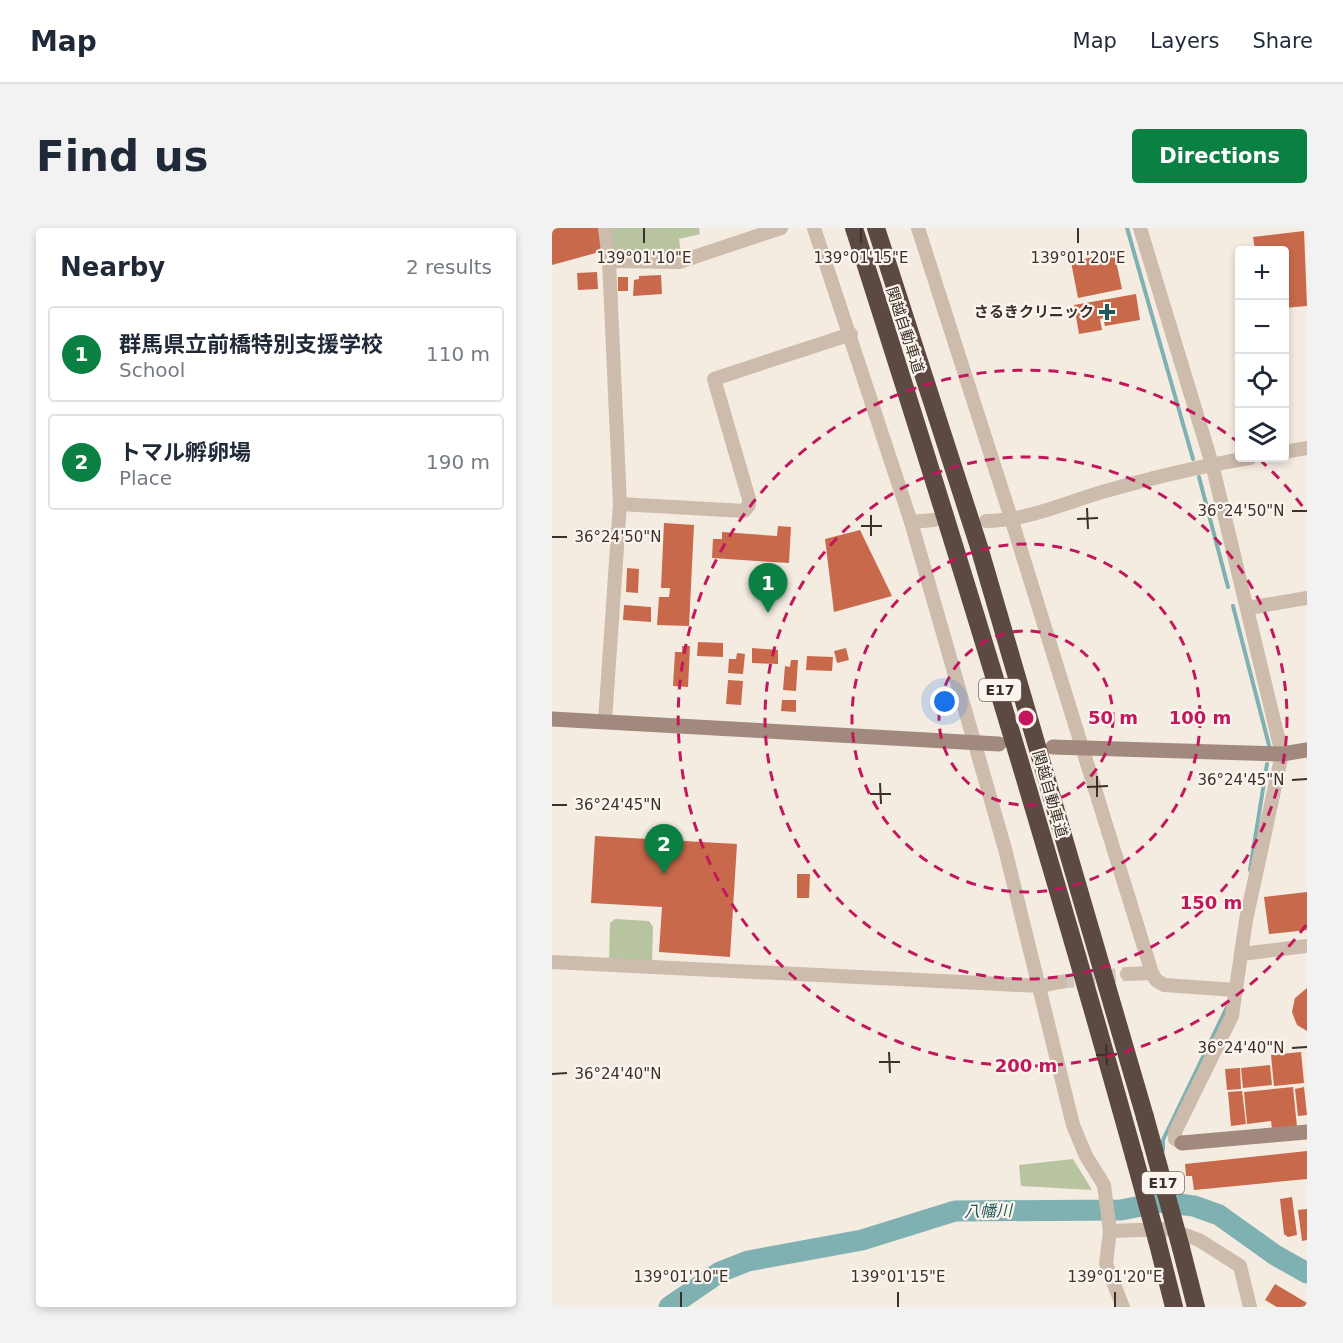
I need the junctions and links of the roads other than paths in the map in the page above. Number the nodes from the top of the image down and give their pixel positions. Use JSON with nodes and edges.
{"nodes":[{"id":1,"x":605,"y":228,"type":"edge"},
{"id":2,"x":781,"y":228,"type":"edge"},
{"id":3,"x":814,"y":228,"type":"edge"},
{"id":4,"x":854,"y":228,"type":"edge"},
{"id":5,"x":876,"y":228,"type":"edge"},
{"id":6,"x":918,"y":228,"type":"edge"},
{"id":7,"x":1140,"y":228,"type":"edge"},
{"id":8,"x":609,"y":261,"type":"junction"},
{"id":9,"x":850,"y":334,"type":"junction"},
{"id":10,"x":1307,"y":448,"type":"edge"},
{"id":11,"x":1289,"y":451,"type":"edge"},
{"id":12,"x":1235,"y":460,"type":"edge"},
{"id":13,"x":1212,"y":464,"type":"junction"},
{"id":14,"x":621,"y":504,"type":"junction"},
{"id":15,"x":1011,"y":518,"type":"junction"},
{"id":16,"x":934,"y":520,"type":"dead end"},
{"id":17,"x":986,"y":521,"type":"dead end"},
{"id":18,"x":911,"y":522,"type":"junction"},
{"id":19,"x":1307,"y":598,"type":"edge"},
{"id":20,"x":1248,"y":608,"type":"junction"},
{"id":21,"x":552,"y":719,"type":"edge"},
{"id":22,"x":605,"y":721,"type":"junction"},
{"id":23,"x":975,"y":742,"type":"junction"},
{"id":24,"x":999,"y":744,"type":"dead end"},
{"id":25,"x":1053,"y":747,"type":"dead end"},
{"id":26,"x":1081,"y":748,"type":"junction"},
{"id":27,"x":1307,"y":750,"type":"edge"},
{"id":28,"x":1282,"y":754,"type":"junction"},
{"id":29,"x":1307,"y":946,"type":"edge"},
{"id":30,"x":1241,"y":954,"type":"junction"},
{"id":31,"x":552,"y":962,"type":"edge"},
{"id":32,"x":1152,"y":973,"type":"junction"},
{"id":33,"x":1128,"y":974,"type":"tunnel mouth"},
{"id":34,"x":1060,"y":982,"type":"tunnel mouth"},
{"id":35,"x":1041,"y":986,"type":"junction"},
{"id":36,"x":1236,"y":990,"type":"junction"},
{"id":37,"x":1307,"y":1132,"type":"edge"},
{"id":38,"x":1182,"y":1143,"type":"joint"},
{"id":39,"x":1110,"y":1228,"type":"junction"},
{"id":40,"x":1123,"y":1307,"type":"edge"},
{"id":41,"x":1174,"y":1307,"type":"edge"},
{"id":42,"x":1196,"y":1307,"type":"edge"},
{"id":43,"x":1250,"y":1307,"type":"edge"}],
"edges":[{"from":1,"to":8,"type":"street"},
{"from":2,"to":8,"type":"street"},
{"from":3,"to":9,"type":"street"},
{"from":4,"to":41,"type":"highway","name":"関越自動車道","number":"E17","bridge":true},
{"from":5,"to":42,"type":"highway","name":"関越自動車道","number":"E17","bridge":true},
{"from":6,"to":15,"type":"street"},
{"from":7,"to":13,"type":"street"},
{"from":8,"to":14,"type":"street"},
{"from":9,"to":14,"type":"street"},
{"from":9,"to":18,"type":"street"},
{"from":10,"to":11,"type":"street"},
{"from":12,"to":13,"type":"street"},
{"from":13,"to":15,"type":"street"},
{"from":13,"to":20,"type":"street"},
{"from":14,"to":22,"type":"street"},
{"from":15,"to":17,"type":"street"},
{"from":15,"to":26,"type":"street"},
{"from":16,"to":18,"type":"street"},
{"from":18,"to":23,"type":"street"},
{"from":19,"to":20,"type":"street"},
{"from":20,"to":28,"type":"street"},
{"from":21,"to":22,"type":"street"},
{"from":22,"to":23,"type":"street"},
{"from":23,"to":24,"type":"street"},
{"from":23,"to":35,"type":"street"},
{"from":25,"to":26,"type":"street"},
{"from":26,"to":28,"type":"street"},
{"from":26,"to":32,"type":"street"},
{"from":27,"to":28,"type":"street"},
{"from":28,"to":30,"type":"street"},
{"from":29,"to":30,"type":"street"},
{"from":30,"to":36,"type":"street"},
{"from":31,"to":35,"type":"street"},
{"from":32,"to":33,"type":"street"},
{"from":32,"to":36,"type":"street"},
{"from":34,"to":35,"type":"street"},
{"from":35,"to":39,"type":"street"},
{"from":36,"to":38,"type":"street"},
{"from":37,"to":38,"type":"street"},
{"from":39,"to":40,"type":"street"},
{"from":39,"to":43,"type":"street"}]}
